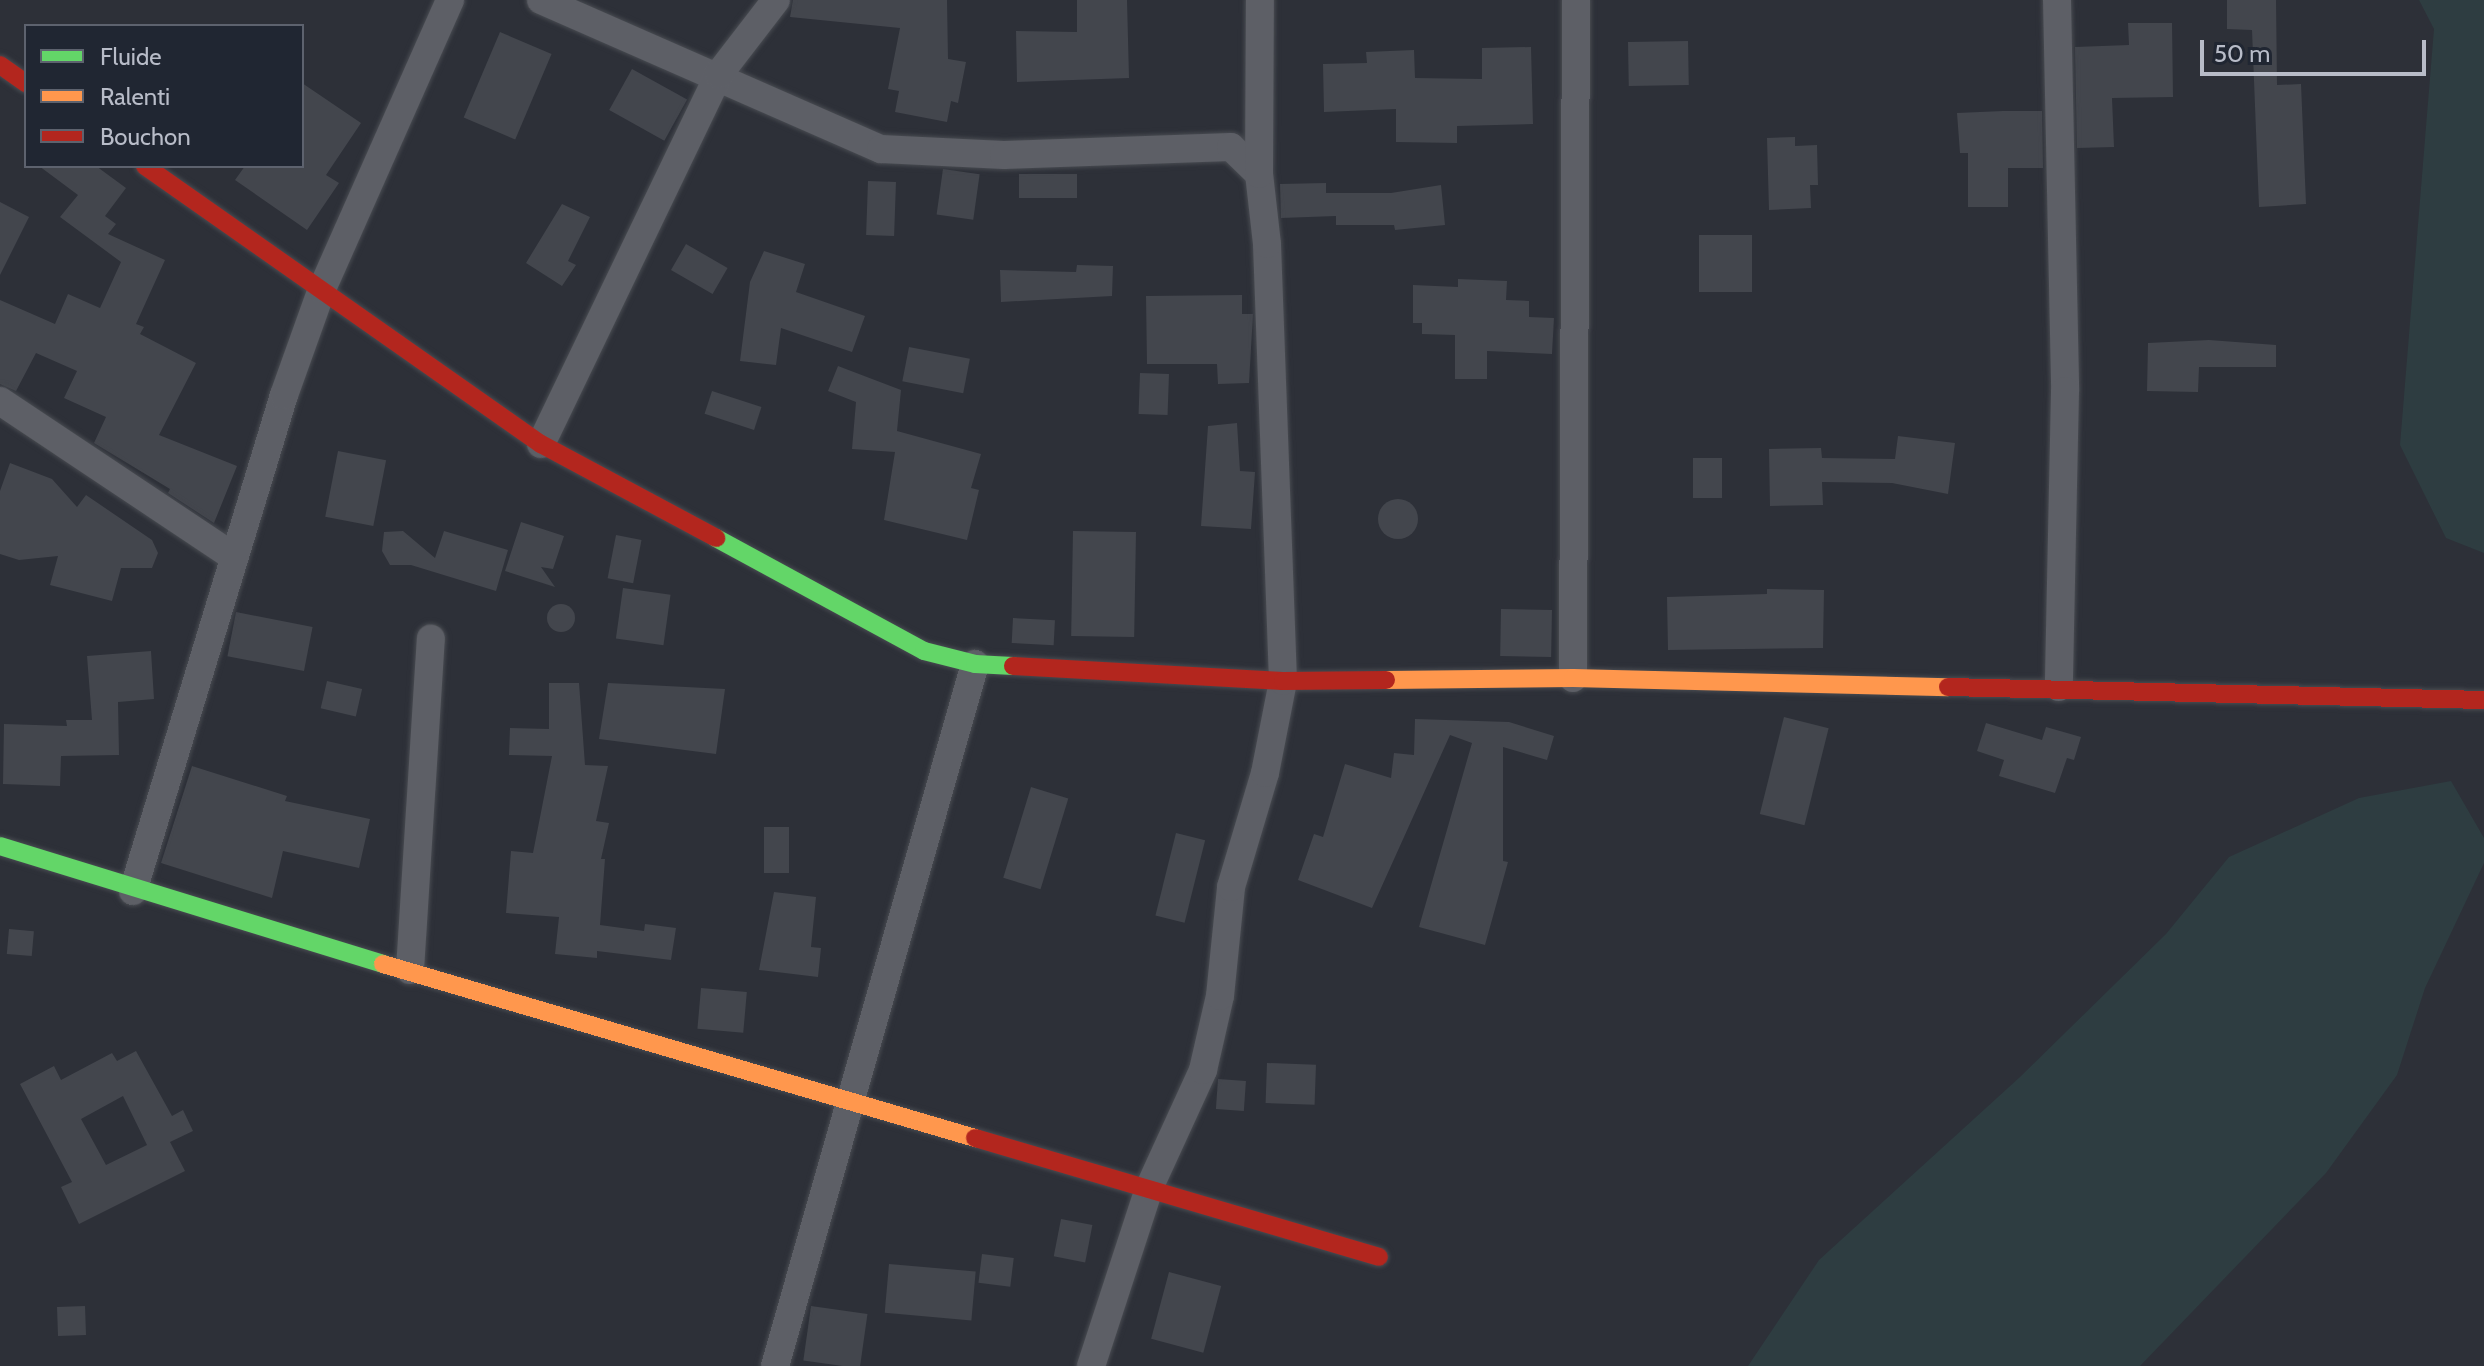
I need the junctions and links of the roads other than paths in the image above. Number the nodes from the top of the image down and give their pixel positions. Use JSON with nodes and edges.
{"nodes":[{"id":1,"x":450,"y":0,"type":"edge"},
{"id":2,"x":541,"y":0,"type":"edge"},
{"id":3,"x":776,"y":0,"type":"edge"},
{"id":4,"x":1260,"y":0,"type":"edge"},
{"id":5,"x":1576,"y":0,"type":"edge"},
{"id":6,"x":2057,"y":0,"type":"edge"},
{"id":7,"x":0,"y":65,"type":"edge"},
{"id":8,"x":719,"y":74,"type":"junction"},
{"id":9,"x":24,"y":82,"type":"edge"},
{"id":10,"x":148,"y":168,"type":"edge"},
{"id":11,"x":1259,"y":174,"type":"junction"},
{"id":12,"x":322,"y":289,"type":"junction"},
{"id":13,"x":0,"y":401,"type":"edge"},
{"id":14,"x":541,"y":444,"type":"junction"},
{"id":15,"x":231,"y":555,"type":"junction"},
{"id":16,"x":431,"y":639,"type":"dead end"},
{"id":17,"x":975,"y":664,"type":"junction"},
{"id":18,"x":1573,"y":678,"type":"junction"},
{"id":19,"x":1283,"y":681,"type":"junction"},
{"id":20,"x":2059,"y":687,"type":"junction"},
{"id":21,"x":2484,"y":700,"type":"edge"},
{"id":22,"x":0,"y":846,"type":"edge"},
{"id":23,"x":133,"y":891,"type":"junction"},
{"id":24,"x":410,"y":970,"type":"junction"},
{"id":25,"x":853,"y":1103,"type":"junction"},
{"id":26,"x":1150,"y":1186,"type":"junction"},
{"id":27,"x":1379,"y":1257,"type":"dead end"},
{"id":28,"x":775,"y":1366,"type":"edge"},
{"id":29,"x":1091,"y":1366,"type":"edge"}],
"edges":[{"from":1,"to":12,"type":"street"},
{"from":2,"to":8,"type":"street"},
{"from":3,"to":8,"type":"street"},
{"from":4,"to":11,"type":"street"},
{"from":5,"to":18,"type":"street"},
{"from":6,"to":20,"type":"street"},
{"from":7,"to":9,"type":"street"},
{"from":8,"to":11,"type":"street"},
{"from":8,"to":14,"type":"street"},
{"from":10,"to":12,"type":"street"},
{"from":11,"to":19,"type":"street"},
{"from":12,"to":14,"type":"street"},
{"from":12,"to":15,"type":"street"},
{"from":13,"to":15,"type":"street"},
{"from":14,"to":17,"type":"street"},
{"from":15,"to":23,"type":"street"},
{"from":16,"to":24,"type":"street"},
{"from":17,"to":19,"type":"street"},
{"from":17,"to":25,"type":"street"},
{"from":18,"to":19,"type":"street"},
{"from":18,"to":20,"type":"street"},
{"from":19,"to":26,"type":"street"},
{"from":20,"to":21,"type":"street"},
{"from":22,"to":23,"type":"street"},
{"from":23,"to":24,"type":"street"},
{"from":24,"to":25,"type":"street"},
{"from":25,"to":26,"type":"street"},
{"from":25,"to":28,"type":"street"},
{"from":26,"to":27,"type":"street"},
{"from":26,"to":29,"type":"street"}]}
